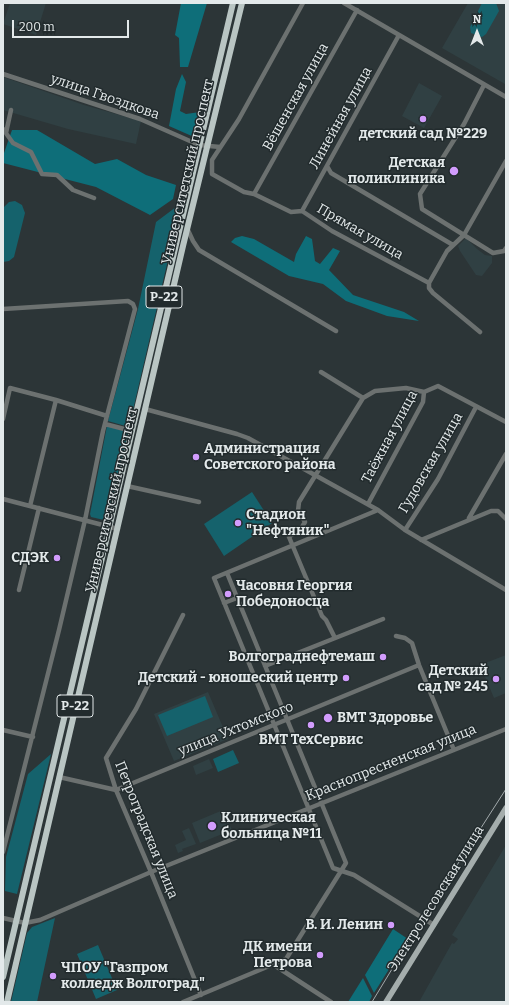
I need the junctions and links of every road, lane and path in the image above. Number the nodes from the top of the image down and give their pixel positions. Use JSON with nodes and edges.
{"nodes":[{"id":1,"x":234,"y":3,"type":"edge"},
{"id":2,"x":242,"y":3,"type":"edge"},
{"id":3,"x":303,"y":3,"type":"edge"},
{"id":4,"x":344,"y":3,"type":"edge"},
{"id":5,"x":357,"y":10,"type":"junction"},
{"id":6,"x":399,"y":35,"type":"junction"},
{"id":7,"x":221,"y":55,"type":"junction"},
{"id":8,"x":228,"y":56,"type":"junction"},
{"id":9,"x":3,"y":74,"type":"edge"},
{"id":10,"x":484,"y":85,"type":"junction"},
{"id":11,"x":506,"y":97,"type":"edge"},
{"id":12,"x":11,"y":110,"type":"dead end"},
{"id":13,"x":3,"y":122,"type":"edge"},
{"id":14,"x":8,"y":123,"type":"junction"},
{"id":15,"x":4,"y":131,"type":"edge"},
{"id":16,"x":199,"y":145,"type":"junction"},
{"id":17,"x":207,"y":146,"type":"junction"},
{"id":18,"x":220,"y":147,"type":"junction"},
{"id":19,"x":506,"y":161,"type":"edge"},
{"id":20,"x":327,"y":166,"type":"junction"},
{"id":21,"x":254,"y":194,"type":"junction"},
{"id":22,"x":94,"y":198,"type":"dead end"},
{"id":23,"x":302,"y":211,"type":"junction"},
{"id":24,"x":187,"y":228,"type":"junction"},
{"id":25,"x":464,"y":235,"type":"junction"},
{"id":26,"x":453,"y":245,"type":"junction"},
{"id":27,"x":506,"y":248,"type":"edge"},
{"id":28,"x":429,"y":282,"type":"junction"},
{"id":29,"x":3,"y":309,"type":"edge"},
{"id":30,"x":336,"y":331,"type":"dead end"},
{"id":31,"x":480,"y":332,"type":"dead end"},
{"id":32,"x":321,"y":372,"type":"dead end"},
{"id":33,"x":424,"y":392,"type":"junction"},
{"id":34,"x":363,"y":398,"type":"junction"},
{"id":35,"x":56,"y":400,"type":"junction"},
{"id":36,"x":476,"y":407,"type":"junction"},
{"id":37,"x":145,"y":409,"type":"junction"},
{"id":38,"x":107,"y":416,"type":"junction"},
{"id":39,"x":3,"y":419,"type":"edge"},
{"id":40,"x":506,"y":422,"type":"edge"},
{"id":41,"x":105,"y":424,"type":"junction"},
{"id":42,"x":132,"y":432,"type":"junction"},
{"id":43,"x":506,"y":454,"type":"edge"},
{"id":44,"x":315,"y":476,"type":"junction"},
{"id":45,"x":127,"y":486,"type":"junction"},
{"id":46,"x":3,"y":499,"type":"edge"},
{"id":47,"x":199,"y":502,"type":"dead end"},
{"id":48,"x":368,"y":504,"type":"junction"},
{"id":49,"x":30,"y":506,"type":"junction"},
{"id":50,"x":39,"y":508,"type":"junction"},
{"id":51,"x":378,"y":510,"type":"junction"},
{"id":52,"x":469,"y":518,"type":"junction"},
{"id":53,"x":506,"y":519,"type":"edge"},
{"id":54,"x":85,"y":520,"type":"junction"},
{"id":55,"x":110,"y":527,"type":"junction"},
{"id":56,"x":118,"y":529,"type":"junction"},
{"id":57,"x":405,"y":530,"type":"junction"},
{"id":58,"x":421,"y":540,"type":"junction"},
{"id":59,"x":292,"y":545,"type":"junction"},
{"id":60,"x":227,"y":573,"type":"junction"},
{"id":61,"x":19,"y":590,"type":"dead end"},
{"id":62,"x":506,"y":590,"type":"edge"},
{"id":63,"x":237,"y":598,"type":"junction"},
{"id":64,"x":224,"y":603,"type":"junction"},
{"id":65,"x":183,"y":615,"type":"dead end"},
{"id":66,"x":383,"y":619,"type":"dead end"},
{"id":67,"x":396,"y":636,"type":"dead end"},
{"id":68,"x":335,"y":638,"type":"junction"},
{"id":69,"x":419,"y":665,"type":"junction"},
{"id":70,"x":265,"y":666,"type":"junction"},
{"id":71,"x":288,"y":719,"type":"junction"},
{"id":72,"x":275,"y":725,"type":"junction"},
{"id":73,"x":506,"y":728,"type":"edge"},
{"id":74,"x":3,"y":730,"type":"edge"},
{"id":75,"x":33,"y":737,"type":"junction"},
{"id":76,"x":454,"y":750,"type":"junction"},
{"id":77,"x":59,"y":777,"type":"junction"},
{"id":78,"x":116,"y":790,"type":"junction"},
{"id":79,"x":323,"y":804,"type":"junction"},
{"id":80,"x":506,"y":808,"type":"edge"},
{"id":81,"x":309,"y":809,"type":"junction"},
{"id":82,"x":3,"y":852,"type":"edge"},
{"id":83,"x":151,"y":872,"type":"junction"},
{"id":84,"x":343,"y":872,"type":"junction"},
{"id":85,"x":3,"y":918,"type":"edge"},
{"id":86,"x":17,"y":922,"type":"junction"},
{"id":87,"x":25,"y":923,"type":"junction"},
{"id":88,"x":434,"y":925,"type":"junction"},
{"id":89,"x":274,"y":964,"type":"junction"},
{"id":90,"x":3,"y":977,"type":"edge"},
{"id":91,"x":201,"y":995,"type":"junction"},
{"id":92,"x":7,"y":1002,"type":"edge"},
{"id":93,"x":183,"y":1002,"type":"edge"},
{"id":94,"x":331,"y":1002,"type":"edge"},
{"id":95,"x":386,"y":1002,"type":"edge"}],
"edges":[{"from":1,"to":7,"type":"highway","name":"Университетский проспект","number":"Р-22"},
{"from":2,"to":8,"type":"highway","name":"Университетский проспект","number":"Р-22"},
{"from":3,"to":18,"type":"street"},
{"from":4,"to":5,"type":"street"},
{"from":5,"to":6,"type":"street"},
{"from":5,"to":21,"type":"street","name":"Вёшенская улица"},
{"from":6,"to":10,"type":"street"},
{"from":6,"to":20,"type":"street","name":"Линейная улица"},
{"from":7,"to":8,"type":"highway"},
{"from":7,"to":16,"type":"highway","name":"Университетский проспект","number":"Р-22"},
{"from":8,"to":17,"type":"highway","name":"Университетский проспект","number":"Р-22"},
{"from":9,"to":16,"type":"street","name":"улица Гвоздкова"},
{"from":10,"to":11,"type":"street"},
{"from":10,"to":25,"type":"street"},
{"from":12,"to":14,"type":"street"},
{"from":13,"to":14,"type":"street"},
{"from":14,"to":15,"type":"street"},
{"from":15,"to":22,"type":"street"},
{"from":16,"to":17,"type":"street","name":"улица Гвоздкова"},
{"from":16,"to":42,"type":"highway","name":"Университетский проспект","number":"Р-22"},
{"from":17,"to":18,"type":"street","name":"улица Гвоздкова"},
{"from":17,"to":24,"type":"highway","name":"Университетский проспект","number":"Р-22"},
{"from":18,"to":21,"type":"street","name":"Прямая улица"},
{"from":19,"to":25,"type":"street"},
{"from":20,"to":23,"type":"street","name":"Линейная улица"},
{"from":20,"to":26,"type":"street"},
{"from":21,"to":23,"type":"street","name":"Прямая улица"},
{"from":23,"to":28,"type":"street","name":"Прямая улица"},
{"from":24,"to":30,"type":"street"},
{"from":24,"to":37,"type":"highway","name":"Университетский проспект","number":"Р-22"},
{"from":25,"to":26,"type":"street"},
{"from":25,"to":27,"type":"street"},
{"from":26,"to":28,"type":"street"},
{"from":28,"to":31,"type":"street"},
{"from":29,"to":38,"type":"street","name":"Университетский проспект"},
{"from":32,"to":34,"type":"street"},
{"from":33,"to":34,"type":"street"},
{"from":33,"to":36,"type":"street","name":"Таёжная улица"},
{"from":33,"to":48,"type":"street","name":"Таёжная улица"},
{"from":34,"to":44,"type":"street"},
{"from":35,"to":38,"type":"street"},
{"from":35,"to":39,"type":"street"},
{"from":35,"to":49,"type":"street"},
{"from":36,"to":40,"type":"street"},
{"from":36,"to":57,"type":"street","name":"Гудовская улица"},
{"from":37,"to":44,"type":"street"},
{"from":37,"to":45,"type":"highway","name":"Университетский проспект","number":"Р-22"},
{"from":38,"to":41,"type":"street","name":"Университетский проспект"},
{"from":41,"to":42,"type":"street"},
{"from":41,"to":54,"type":"street","name":"Университетский проспект"},
{"from":42,"to":55,"type":"highway","name":"Университетский проспект","number":"Р-22"},
{"from":43,"to":52,"type":"street"},
{"from":44,"to":48,"type":"street"},
{"from":44,"to":59,"type":"street"},
{"from":45,"to":47,"type":"street"},
{"from":45,"to":56,"type":"highway","name":"Университетский проспект","number":"Р-22"},
{"from":46,"to":49,"type":"street"},
{"from":48,"to":51,"type":"street"},
{"from":49,"to":50,"type":"street"},
{"from":50,"to":54,"type":"street"},
{"from":50,"to":61,"type":"street"},
{"from":51,"to":57,"type":"street"},
{"from":51,"to":59,"type":"street"},
{"from":52,"to":53,"type":"street"},
{"from":52,"to":58,"type":"street"},
{"from":54,"to":55,"type":"street"},
{"from":54,"to":75,"type":"street","name":"Университетский проспект"},
{"from":55,"to":56,"type":"street"},
{"from":55,"to":86,"type":"highway","name":"Университетский проспект","number":"Р-22"},
{"from":56,"to":77,"type":"highway","name":"Университетский проспект","number":"Р-22"},
{"from":57,"to":58,"type":"street"},
{"from":58,"to":62,"type":"street"},
{"from":59,"to":60,"type":"street"},
{"from":59,"to":68,"type":"street"},
{"from":60,"to":63,"type":"street"},
{"from":60,"to":64,"type":"street"},
{"from":63,"to":64,"type":"street"},
{"from":63,"to":70,"type":"street"},
{"from":64,"to":72,"type":"street"},
{"from":65,"to":78,"type":"street","name":"Петроградская улица"},
{"from":66,"to":68,"type":"street"},
{"from":67,"to":69,"type":"street"},
{"from":68,"to":70,"type":"street"},
{"from":69,"to":71,"type":"street","name":"улица Ухтомского"},
{"from":69,"to":76,"type":"street"},
{"from":70,"to":71,"type":"street"},
{"from":71,"to":72,"type":"street","name":"улица Ухтомского"},
{"from":71,"to":79,"type":"street"},
{"from":72,"to":78,"type":"street","name":"улица Ухтомского"},
{"from":72,"to":81,"type":"street"},
{"from":73,"to":76,"type":"street","name":"Краснопресненская улица"},
{"from":74,"to":75,"type":"street"},
{"from":75,"to":82,"type":"street","name":"Университетский проспект"},
{"from":76,"to":79,"type":"street","name":"Краснопресненская улица"},
{"from":77,"to":78,"type":"street"},
{"from":77,"to":87,"type":"highway","name":"Университетский проспект","number":"Р-22"},
{"from":78,"to":83,"type":"street","name":"Петроградская улица"},
{"from":79,"to":81,"type":"street","name":"Краснопресненская улица"},
{"from":79,"to":84,"type":"street"},
{"from":80,"to":88,"type":"main road","name":"Электролесовская улица"},
{"from":81,"to":83,"type":"street","name":"Краснопресненская улица"},
{"from":81,"to":84,"type":"street"},
{"from":83,"to":87,"type":"street","name":"Краснопресненская улица"},
{"from":83,"to":91,"type":"street","name":"Петроградская улица"},
{"from":84,"to":88,"type":"street"},
{"from":84,"to":89,"type":"street"},
{"from":85,"to":86,"type":"street","name":"Краснопресненская улица"},
{"from":86,"to":87,"type":"street","name":"Краснопресненская улица"},
{"from":86,"to":90,"type":"highway","name":"Университетский проспект","number":"Р-22"},
{"from":87,"to":92,"type":"highway","name":"Университетский проспект","number":"Р-22"},
{"from":88,"to":95,"type":"main road","name":"Электролесовская улица"},
{"from":89,"to":91,"type":"street"},
{"from":89,"to":94,"type":"street"},
{"from":91,"to":93,"type":"street"}]}
